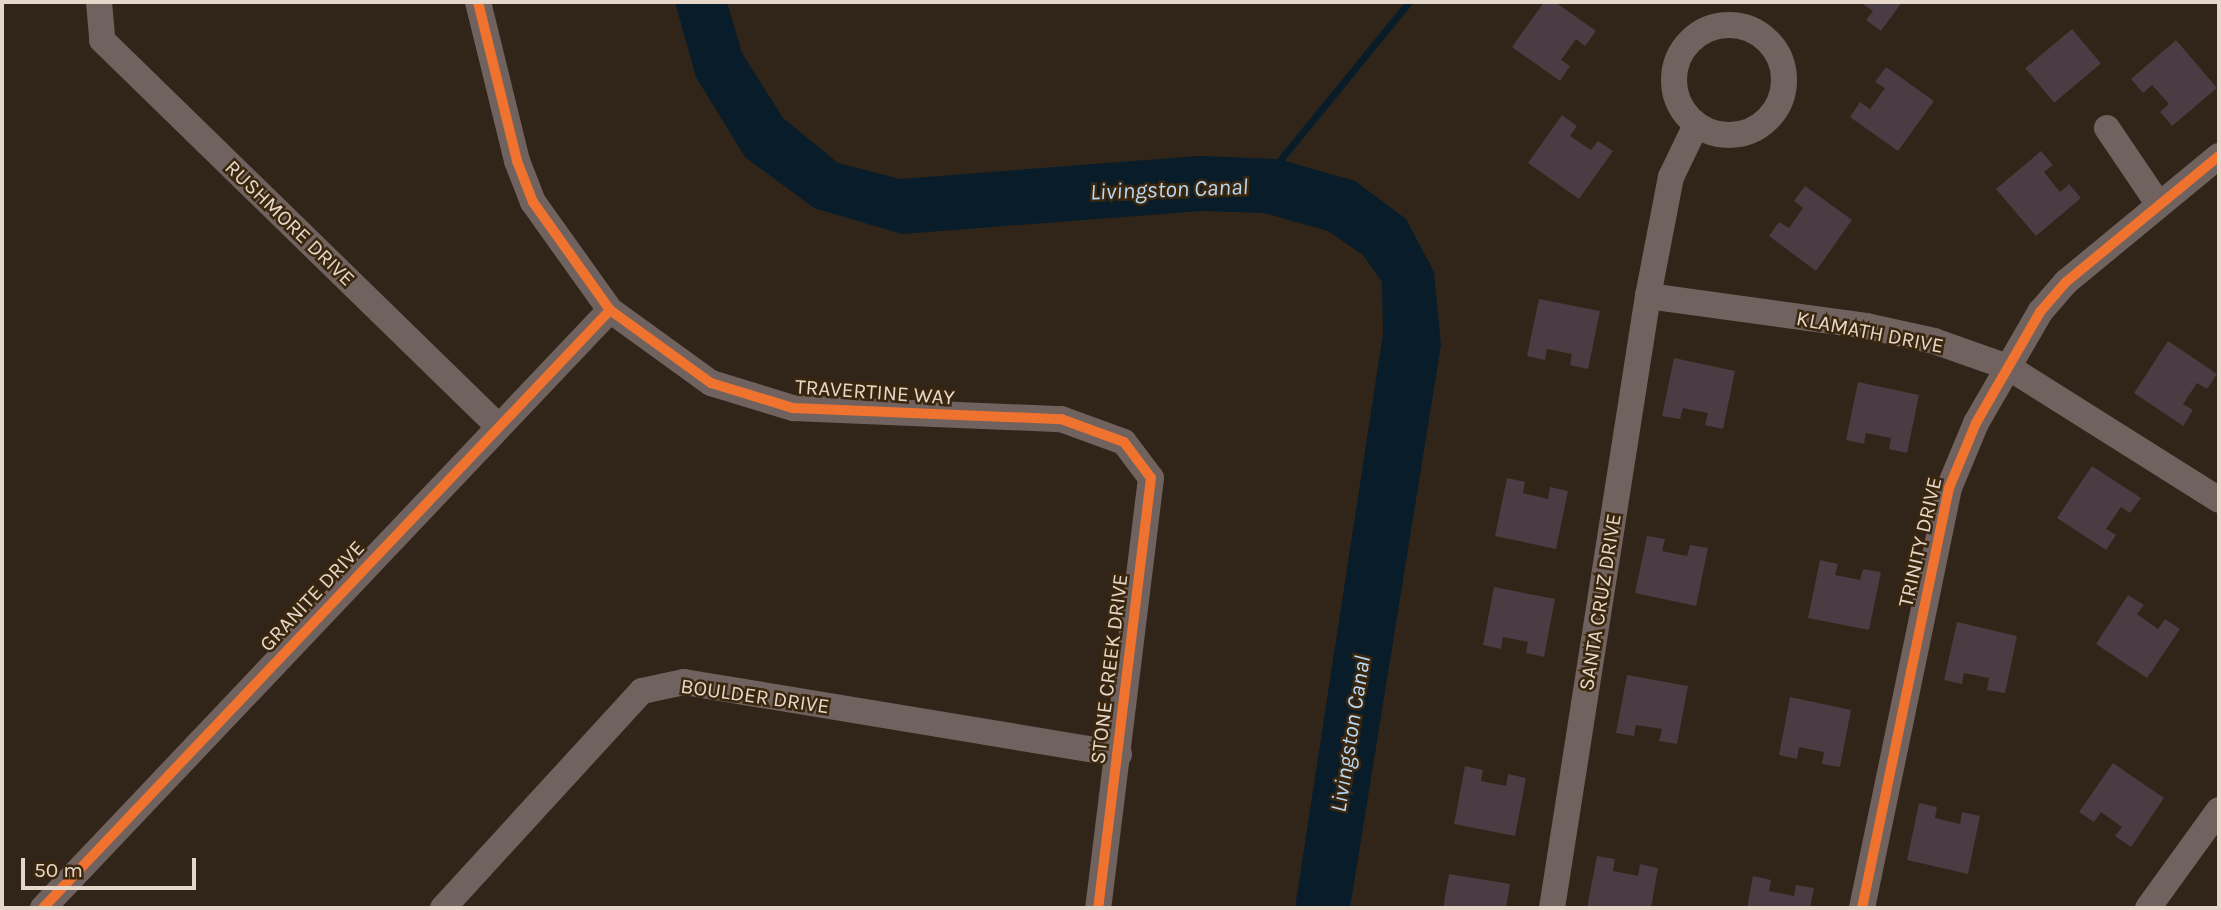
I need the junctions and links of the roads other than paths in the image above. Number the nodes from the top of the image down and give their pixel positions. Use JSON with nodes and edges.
{"nodes":[{"id":1,"x":478,"y":2,"type":"edge"},
{"id":2,"x":98,"y":6,"type":"edge"},
{"id":3,"x":1696,"y":125,"type":"junction"},
{"id":4,"x":2107,"y":128,"type":"dead end"},
{"id":5,"x":2219,"y":156,"type":"edge"},
{"id":6,"x":2159,"y":205,"type":"junction"},
{"id":7,"x":1648,"y":296,"type":"junction"},
{"id":8,"x":610,"y":310,"type":"junction"},
{"id":9,"x":2008,"y":367,"type":"junction"},
{"id":10,"x":499,"y":427,"type":"junction"},
{"id":11,"x":1124,"y":442,"type":"joint"},
{"id":12,"x":2219,"y":500,"type":"edge"},
{"id":13,"x":1119,"y":754,"type":"junction"},
{"id":14,"x":2219,"y":812,"type":"edge"},
{"id":15,"x":43,"y":908,"type":"edge"},
{"id":16,"x":443,"y":908,"type":"edge"},
{"id":17,"x":1098,"y":908,"type":"edge"},
{"id":18,"x":1552,"y":908,"type":"edge"},
{"id":19,"x":1863,"y":908,"type":"edge"},
{"id":20,"x":2148,"y":908,"type":"edge"}],
"edges":[{"from":1,"to":8,"type":"street","name":"TRAVERTINE WAY"},
{"from":2,"to":10,"type":"street","name":"RUSHMORE DRIVE"},
{"from":3,"to":3,"type":"street"},
{"from":3,"to":7,"type":"street","name":"SANTA CRUZ DRIVE"},
{"from":4,"to":6,"type":"street"},
{"from":5,"to":6,"type":"street","name":"TRINITY DRIVE"},
{"from":6,"to":9,"type":"street","name":"TRINITY DRIVE"},
{"from":7,"to":9,"type":"street","name":"KLAMATH DRIVE"},
{"from":7,"to":18,"type":"street","name":"SANTA CRUZ DRIVE"},
{"from":8,"to":10,"type":"street","name":"GRANITE DRIVE"},
{"from":8,"to":11,"type":"street","name":"TRAVERTINE WAY"},
{"from":9,"to":12,"type":"street","name":"KLAMATH DRIVE"},
{"from":9,"to":19,"type":"street","name":"TRINITY DRIVE"},
{"from":10,"to":15,"type":"street","name":"GRANITE DRIVE"},
{"from":11,"to":13,"type":"street","name":"STONE CREEK DRIVE"},
{"from":13,"to":16,"type":"street","name":"BOULDER DRIVE"},
{"from":13,"to":17,"type":"street","name":"STONE CREEK DRIVE"},
{"from":14,"to":20,"type":"street"}]}
